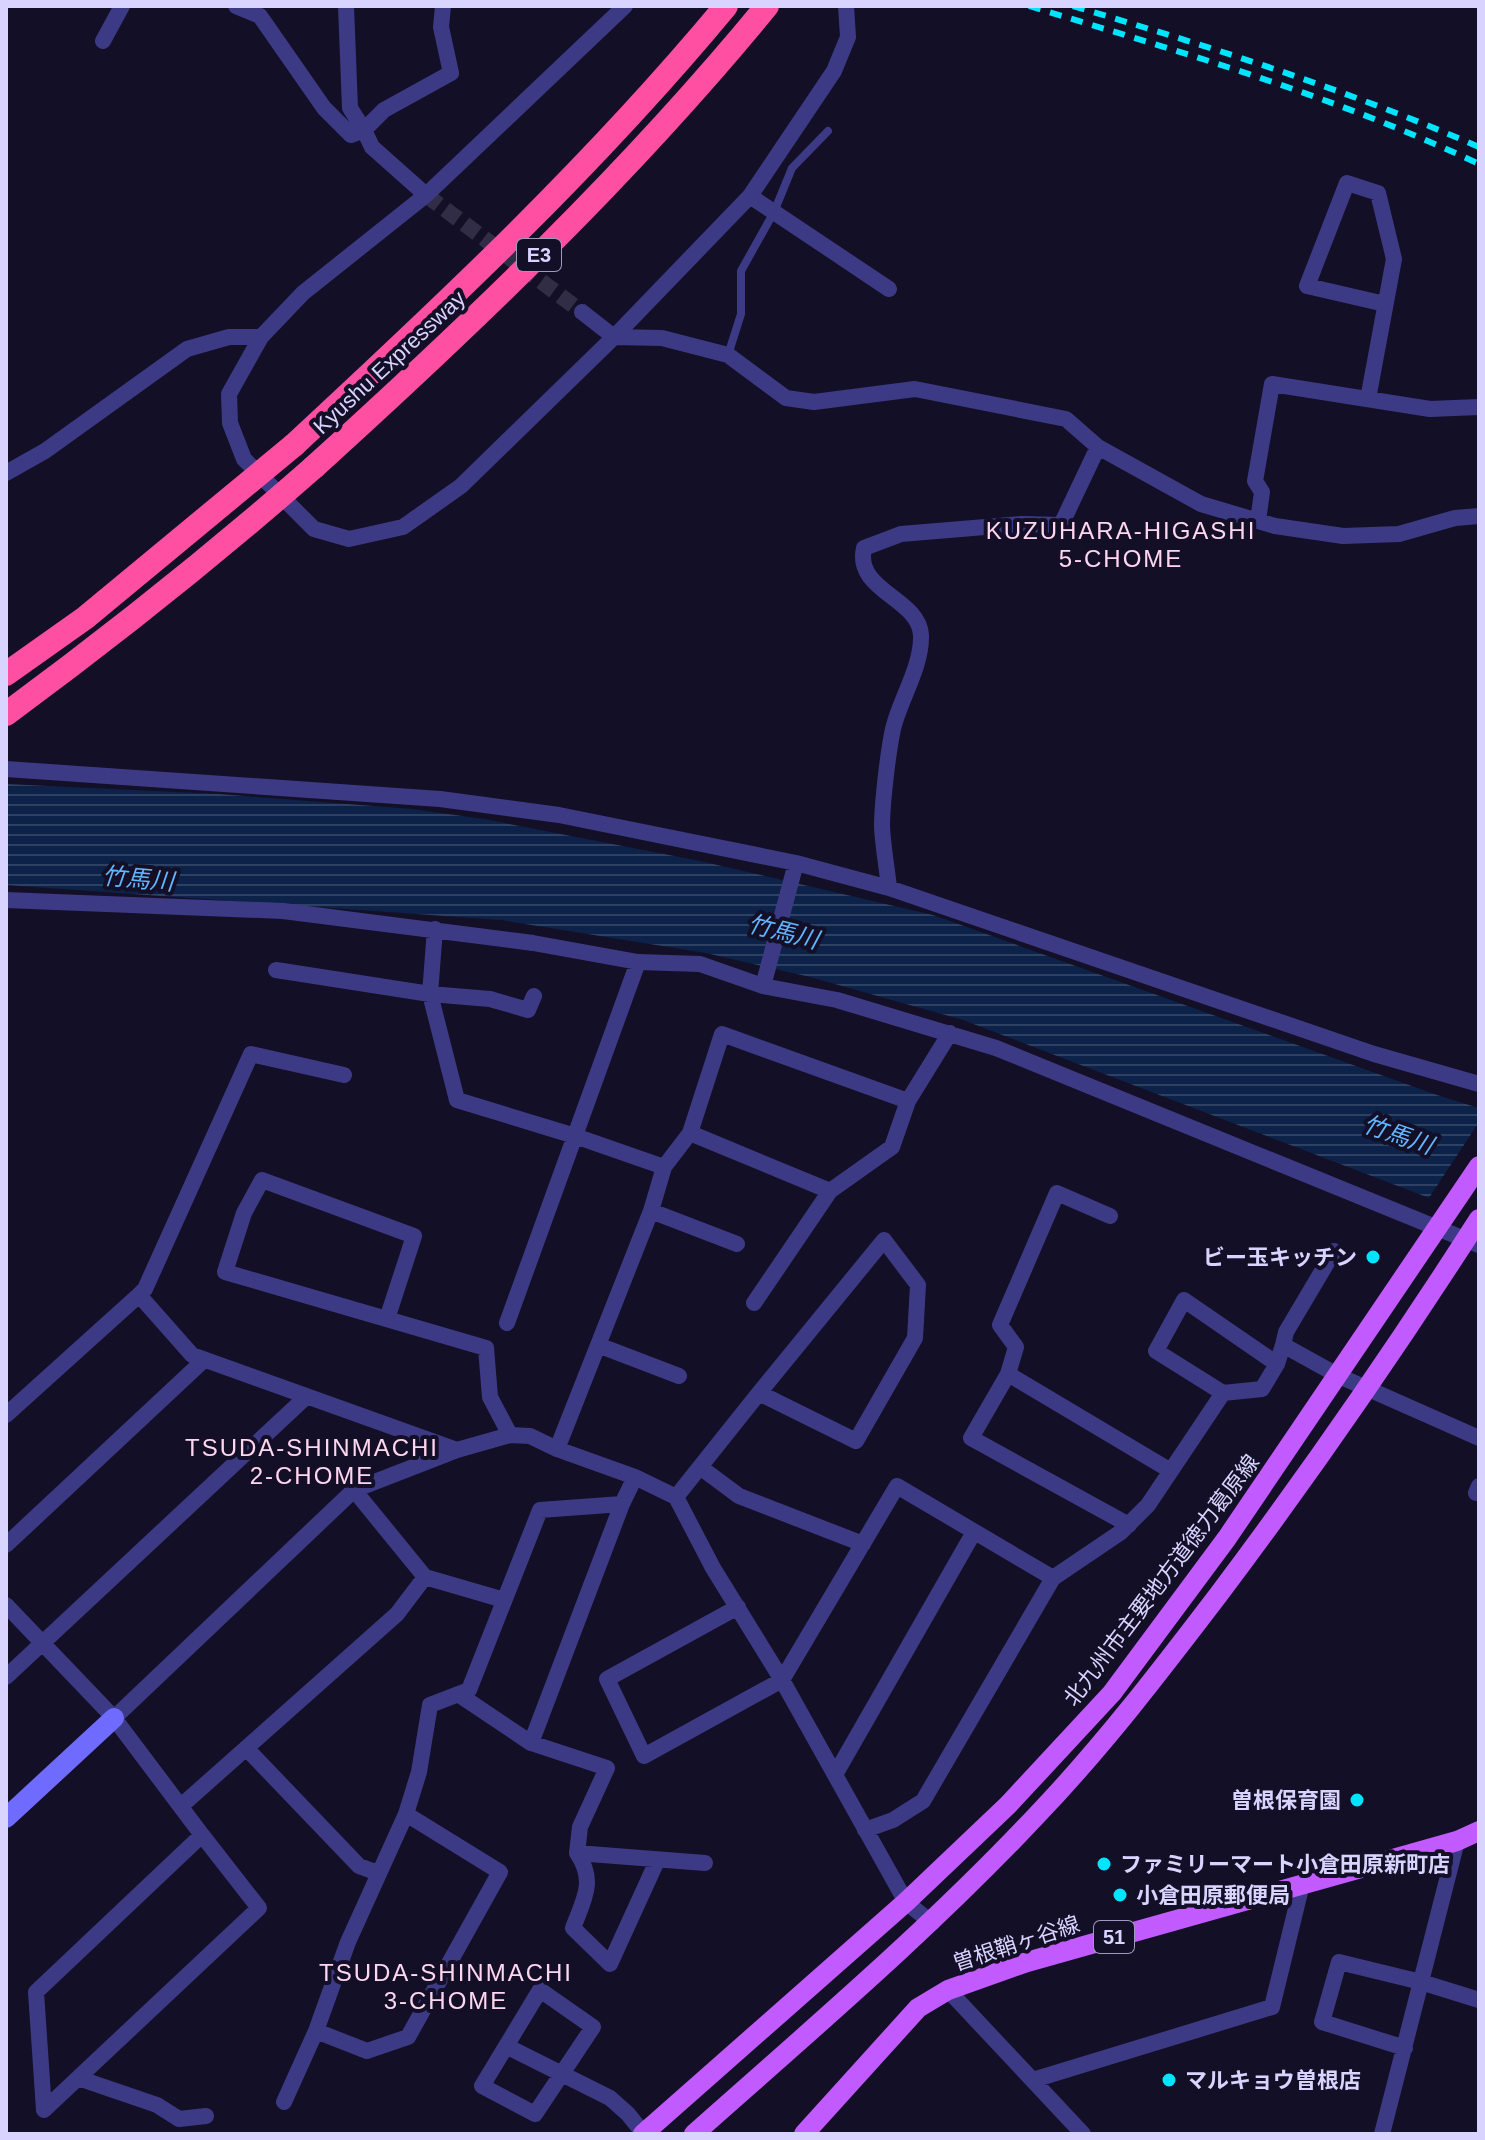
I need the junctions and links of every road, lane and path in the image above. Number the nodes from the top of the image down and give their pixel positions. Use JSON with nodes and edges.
{"nodes":[{"id":1,"x":122,"y":6,"type":"edge"},
{"id":2,"x":236,"y":6,"type":"edge"},
{"id":3,"x":346,"y":6,"type":"edge"},
{"id":4,"x":443,"y":6,"type":"edge"},
{"id":5,"x":625,"y":6,"type":"edge"},
{"id":6,"x":767,"y":6,"type":"edge"},
{"id":7,"x":846,"y":6,"type":"edge"},
{"id":8,"x":723,"y":10,"type":"edge"},
{"id":9,"x":103,"y":41,"type":"dead end"},
{"id":10,"x":364,"y":130,"type":"junction"},
{"id":11,"x":828,"y":131,"type":"dead end"},
{"id":12,"x":426,"y":195,"type":"junction"},
{"id":13,"x":750,"y":196,"type":"junction"},
{"id":14,"x":774,"y":212,"type":"junction"},
{"id":15,"x":889,"y":289,"type":"dead end"},
{"id":16,"x":1385,"y":304,"type":"junction"},
{"id":17,"x":582,"y":312,"type":"tunnel mouth"},
{"id":18,"x":261,"y":337,"type":"junction"},
{"id":19,"x":614,"y":337,"type":"junction"},
{"id":20,"x":728,"y":355,"type":"junction"},
{"id":21,"x":1368,"y":399,"type":"junction"},
{"id":22,"x":1479,"y":407,"type":"edge"},
{"id":23,"x":1098,"y":447,"type":"junction"},
{"id":24,"x":6,"y":473,"type":"edge"},
{"id":25,"x":1479,"y":516,"type":"edge"},
{"id":26,"x":1258,"y":521,"type":"junction"},
{"id":27,"x":6,"y":674,"type":"edge"},
{"id":28,"x":6,"y":714,"type":"edge"},
{"id":29,"x":6,"y":769,"type":"edge"},
{"id":30,"x":796,"y":863,"type":"junction"},
{"id":31,"x":889,"y":888,"type":"junction"},
{"id":32,"x":6,"y":900,"type":"edge"},
{"id":33,"x":435,"y":929,"type":"junction"},
{"id":34,"x":638,"y":962,"type":"junction"},
{"id":35,"x":276,"y":970,"type":"dead end"},
{"id":36,"x":763,"y":986,"type":"junction"},
{"id":37,"x":430,"y":994,"type":"junction"},
{"id":38,"x":534,"y":996,"type":"dead end"},
{"id":39,"x":950,"y":1033,"type":"junction"},
{"id":40,"x":344,"y":1075,"type":"dead end"},
{"id":41,"x":1479,"y":1084,"type":"edge"},
{"id":42,"x":908,"y":1101,"type":"junction"},
{"id":43,"x":690,"y":1133,"type":"junction"},
{"id":44,"x":575,"y":1136,"type":"junction"},
{"id":45,"x":1479,"y":1166,"type":"edge"},
{"id":46,"x":664,"y":1167,"type":"junction"},
{"id":47,"x":830,"y":1191,"type":"junction"},
{"id":48,"x":651,"y":1211,"type":"junction"},
{"id":49,"x":1110,"y":1216,"type":"dead end"},
{"id":50,"x":1442,"y":1220,"type":"junction"},
{"id":51,"x":1474,"y":1233,"type":"edge"},
{"id":52,"x":737,"y":1244,"type":"dead end"},
{"id":53,"x":1334,"y":1251,"type":"dead end"},
{"id":54,"x":139,"y":1295,"type":"junction"},
{"id":55,"x":754,"y":1303,"type":"dead end"},
{"id":56,"x":387,"y":1319,"type":"junction"},
{"id":57,"x":507,"y":1323,"type":"dead end"},
{"id":58,"x":598,"y":1345,"type":"junction"},
{"id":59,"x":1283,"y":1345,"type":"junction"},
{"id":60,"x":204,"y":1360,"type":"junction"},
{"id":61,"x":1277,"y":1364,"type":"junction"},
{"id":62,"x":1008,"y":1374,"type":"junction"},
{"id":63,"x":679,"y":1376,"type":"dead end"},
{"id":64,"x":1339,"y":1376,"type":"junction"},
{"id":65,"x":1368,"y":1388,"type":"junction"},
{"id":66,"x":759,"y":1393,"type":"junction"},
{"id":67,"x":1223,"y":1393,"type":"junction"},
{"id":68,"x":306,"y":1397,"type":"junction"},
{"id":69,"x":6,"y":1415,"type":"edge"},
{"id":70,"x":510,"y":1435,"type":"junction"},
{"id":71,"x":1479,"y":1438,"type":"edge"},
{"id":72,"x":557,"y":1449,"type":"junction"},
{"id":73,"x":457,"y":1450,"type":"junction"},
{"id":74,"x":700,"y":1467,"type":"junction"},
{"id":75,"x":1171,"y":1471,"type":"junction"},
{"id":76,"x":635,"y":1477,"type":"junction"},
{"id":77,"x":354,"y":1490,"type":"junction"},
{"id":78,"x":676,"y":1497,"type":"junction"},
{"id":79,"x":622,"y":1504,"type":"junction"},
{"id":80,"x":1129,"y":1525,"type":"junction"},
{"id":81,"x":974,"y":1532,"type":"junction"},
{"id":82,"x":863,"y":1544,"type":"junction"},
{"id":83,"x":6,"y":1545,"type":"edge"},
{"id":84,"x":425,"y":1577,"type":"junction"},
{"id":85,"x":1053,"y":1578,"type":"junction"},
{"id":86,"x":504,"y":1600,"type":"junction"},
{"id":87,"x":6,"y":1605,"type":"edge"},
{"id":88,"x":738,"y":1607,"type":"junction"},
{"id":89,"x":41,"y":1643,"type":"junction"},
{"id":90,"x":6,"y":1677,"type":"edge"},
{"id":91,"x":782,"y":1680,"type":"junction"},
{"id":92,"x":458,"y":1694,"type":"junction"},
{"id":93,"x":114,"y":1718,"type":"junction"},
{"id":94,"x":531,"y":1743,"type":"junction"},
{"id":95,"x":246,"y":1748,"type":"junction"},
{"id":96,"x":836,"y":1773,"type":"junction"},
{"id":97,"x":181,"y":1806,"type":"junction"},
{"id":98,"x":406,"y":1814,"type":"junction"},
{"id":99,"x":6,"y":1818,"type":"edge"},
{"id":100,"x":865,"y":1830,"type":"junction"},
{"id":101,"x":1479,"y":1831,"type":"edge"},
{"id":102,"x":202,"y":1835,"type":"junction"},
{"id":103,"x":1457,"y":1841,"type":"junction"},
{"id":104,"x":577,"y":1853,"type":"junction"},
{"id":105,"x":657,"y":1861,"type":"junction"},
{"id":106,"x":705,"y":1863,"type":"dead end"},
{"id":107,"x":378,"y":1873,"type":"junction"},
{"id":108,"x":1302,"y":1884,"type":"junction"},
{"id":109,"x":906,"y":1902,"type":"junction"},
{"id":110,"x":932,"y":1923,"type":"junction"},
{"id":111,"x":1421,"y":1982,"type":"junction"},
{"id":112,"x":948,"y":1990,"type":"junction"},
{"id":113,"x":1479,"y":2000,"type":"edge"},
{"id":114,"x":316,"y":2031,"type":"junction"},
{"id":115,"x":506,"y":2046,"type":"junction"},
{"id":116,"x":1405,"y":2048,"type":"junction"},
{"id":117,"x":561,"y":2074,"type":"junction"},
{"id":118,"x":78,"y":2078,"type":"junction"},
{"id":119,"x":1033,"y":2080,"type":"junction"},
{"id":120,"x":284,"y":2102,"type":"dead end"},
{"id":121,"x":206,"y":2116,"type":"dead end"},
{"id":122,"x":644,"y":2134,"type":"edge"},
{"id":123,"x":694,"y":2134,"type":"edge"},
{"id":124,"x":804,"y":2134,"type":"edge"},
{"id":125,"x":1083,"y":2134,"type":"edge"},
{"id":126,"x":1382,"y":2134,"type":"edge"}],
"edges":[{"from":1,"to":9,"type":"street"},
{"from":2,"to":10,"type":"street"},
{"from":3,"to":10,"type":"street"},
{"from":4,"to":10,"type":"street"},
{"from":5,"to":12,"type":"street"},
{"from":6,"to":28,"type":"highway","name":"Kyushu Expressway","number":"E3","bridge":true},
{"from":7,"to":13,"type":"street"},
{"from":8,"to":27,"type":"highway","name":"Kyushu Expressway","number":"E3","bridge":true},
{"from":10,"to":12,"type":"street"},
{"from":11,"to":14,"type":"lane"},
{"from":12,"to":18,"type":"street"},
{"from":13,"to":14,"type":"street"},
{"from":13,"to":19,"type":"street"},
{"from":14,"to":15,"type":"street"},
{"from":14,"to":20,"type":"lane"},
{"from":16,"to":16,"type":"street"},
{"from":16,"to":21,"type":"street"},
{"from":17,"to":19,"type":"street"},
{"from":18,"to":19,"type":"street"},
{"from":18,"to":24,"type":"street"},
{"from":19,"to":20,"type":"street"},
{"from":20,"to":23,"type":"street"},
{"from":21,"to":22,"type":"street"},
{"from":21,"to":26,"type":"street"},
{"from":23,"to":26,"type":"street"},
{"from":23,"to":31,"type":"street"},
{"from":25,"to":26,"type":"street"},
{"from":29,"to":30,"type":"street"},
{"from":30,"to":31,"type":"street"},
{"from":30,"to":36,"type":"street"},
{"from":31,"to":41,"type":"street"},
{"from":32,"to":33,"type":"street"},
{"from":33,"to":34,"type":"street"},
{"from":33,"to":37,"type":"street"},
{"from":34,"to":36,"type":"street"},
{"from":34,"to":44,"type":"street"},
{"from":35,"to":37,"type":"street"},
{"from":36,"to":39,"type":"street"},
{"from":37,"to":38,"type":"street"},
{"from":37,"to":44,"type":"street"},
{"from":39,"to":42,"type":"street"},
{"from":39,"to":50,"type":"street"},
{"from":40,"to":54,"type":"street"},
{"from":42,"to":43,"type":"street"},
{"from":42,"to":47,"type":"street"},
{"from":43,"to":46,"type":"street"},
{"from":43,"to":47,"type":"street"},
{"from":44,"to":46,"type":"street"},
{"from":44,"to":57,"type":"street"},
{"from":45,"to":50,"type":"main road","name":"北九州市主要地方道徳力葛原線"},
{"from":46,"to":48,"type":"street"},
{"from":47,"to":55,"type":"street"},
{"from":48,"to":52,"type":"street"},
{"from":48,"to":58,"type":"street"},
{"from":49,"to":62,"type":"street"},
{"from":50,"to":51,"type":"street"},
{"from":50,"to":64,"type":"main road","name":"北九州市主要地方道徳力葛原線"},
{"from":51,"to":65,"type":"main road"},
{"from":53,"to":59,"type":"street"},
{"from":54,"to":60,"type":"street"},
{"from":54,"to":69,"type":"street"},
{"from":56,"to":56,"type":"street"},
{"from":56,"to":70,"type":"street"},
{"from":58,"to":63,"type":"street"},
{"from":58,"to":72,"type":"street"},
{"from":59,"to":61,"type":"street"},
{"from":59,"to":64,"type":"street"},
{"from":60,"to":68,"type":"street"},
{"from":60,"to":83,"type":"street"},
{"from":61,"to":67,"type":"street"},
{"from":61,"to":67,"type":"street"},
{"from":62,"to":75,"type":"street"},
{"from":62,"to":80,"type":"street"},
{"from":64,"to":65,"type":"street"},
{"from":64,"to":109,"type":"main road","name":"北九州市主要地方道徳力葛原線"},
{"from":65,"to":71,"type":"street"},
{"from":65,"to":110,"type":"main road"},
{"from":66,"to":66,"type":"street"},
{"from":66,"to":74,"type":"street"},
{"from":67,"to":75,"type":"street"},
{"from":68,"to":73,"type":"street"},
{"from":68,"to":89,"type":"street"},
{"from":70,"to":72,"type":"street"},
{"from":70,"to":73,"type":"street"},
{"from":72,"to":76,"type":"street"},
{"from":73,"to":77,"type":"street"},
{"from":74,"to":78,"type":"street"},
{"from":74,"to":82,"type":"street"},
{"from":75,"to":80,"type":"street"},
{"from":76,"to":78,"type":"street"},
{"from":76,"to":79,"type":"street"},
{"from":77,"to":84,"type":"street"},
{"from":77,"to":93,"type":"street"},
{"from":78,"to":88,"type":"street"},
{"from":79,"to":86,"type":"street"},
{"from":79,"to":94,"type":"street"},
{"from":80,"to":85,"type":"street"},
{"from":81,"to":82,"type":"street"},
{"from":81,"to":85,"type":"street"},
{"from":81,"to":96,"type":"street"},
{"from":82,"to":91,"type":"street"},
{"from":84,"to":86,"type":"street"},
{"from":84,"to":95,"type":"street"},
{"from":85,"to":100,"type":"street"},
{"from":86,"to":92,"type":"street"},
{"from":87,"to":89,"type":"street"},
{"from":88,"to":91,"type":"street"},
{"from":88,"to":91,"type":"street"},
{"from":89,"to":90,"type":"street"},
{"from":89,"to":93,"type":"street"},
{"from":91,"to":96,"type":"street"},
{"from":92,"to":94,"type":"street"},
{"from":92,"to":98,"type":"street"},
{"from":93,"to":97,"type":"street"},
{"from":93,"to":99,"type":"street"},
{"from":94,"to":104,"type":"street"},
{"from":95,"to":97,"type":"street"},
{"from":95,"to":107,"type":"street"},
{"from":96,"to":100,"type":"street"},
{"from":97,"to":102,"type":"street"},
{"from":98,"to":107,"type":"street"},
{"from":98,"to":114,"type":"street"},
{"from":100,"to":109,"type":"street"},
{"from":101,"to":103,"type":"main road","name":"曽根鞘ヶ谷線","number":"51"},
{"from":102,"to":118,"type":"street"},
{"from":102,"to":118,"type":"street"},
{"from":103,"to":108,"type":"main road","name":"曽根鞘ヶ谷線","number":"51"},
{"from":103,"to":111,"type":"street"},
{"from":104,"to":105,"type":"street"},
{"from":104,"to":105,"type":"street"},
{"from":105,"to":106,"type":"street"},
{"from":107,"to":114,"type":"street"},
{"from":108,"to":112,"type":"main road","name":"曽根鞘ヶ谷線","number":"51"},
{"from":108,"to":119,"type":"street"},
{"from":109,"to":110,"type":"street"},
{"from":109,"to":122,"type":"main road","name":"北九州市主要地方道徳力葛原線"},
{"from":110,"to":123,"type":"main road"},
{"from":111,"to":113,"type":"street"},
{"from":111,"to":116,"type":"street"},
{"from":111,"to":116,"type":"street"},
{"from":112,"to":119,"type":"street"},
{"from":112,"to":124,"type":"main road","name":"曽根鞘ヶ谷線","number":"51"},
{"from":114,"to":120,"type":"street"},
{"from":115,"to":117,"type":"street"},
{"from":115,"to":117,"type":"street"},
{"from":115,"to":117,"type":"street"},
{"from":116,"to":126,"type":"street"},
{"from":117,"to":122,"type":"street"},
{"from":118,"to":121,"type":"street"},
{"from":119,"to":125,"type":"street"}]}
